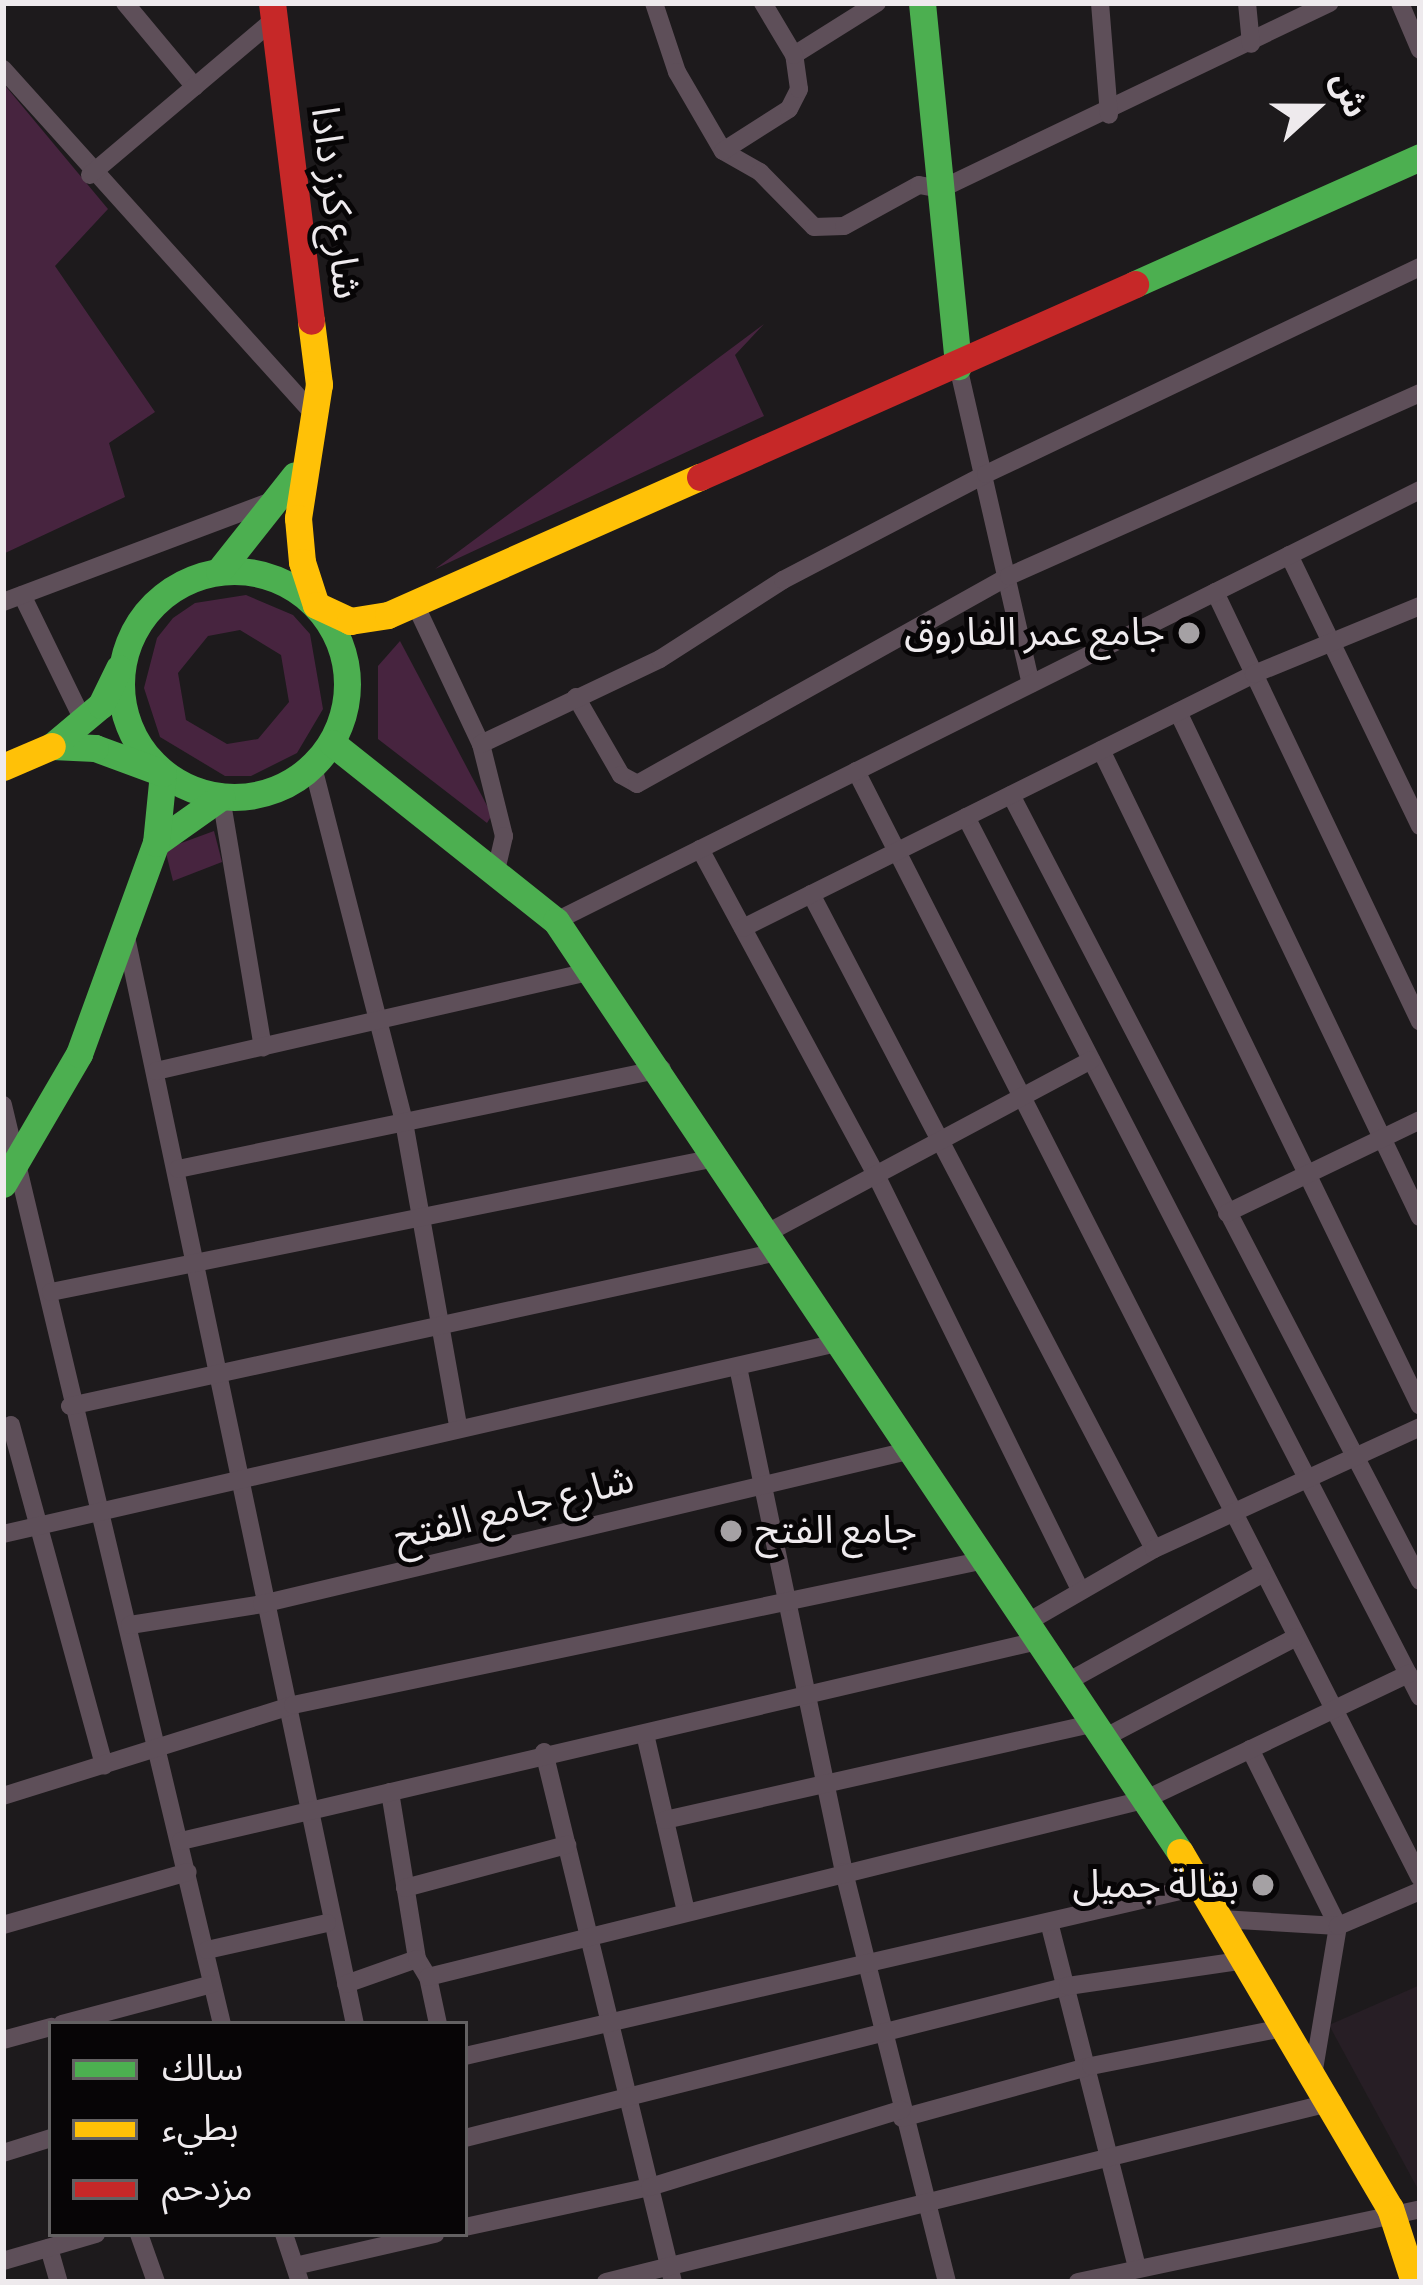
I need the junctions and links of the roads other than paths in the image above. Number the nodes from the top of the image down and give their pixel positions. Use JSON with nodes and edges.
{"nodes":[{"id":1,"x":125,"y":3,"type":"edge"},
{"id":2,"x":654,"y":3,"type":"edge"},
{"id":3,"x":763,"y":3,"type":"edge"},
{"id":4,"x":877,"y":3,"type":"edge"},
{"id":5,"x":922,"y":3,"type":"edge"},
{"id":6,"x":1100,"y":3,"type":"edge"},
{"id":7,"x":1247,"y":3,"type":"edge"},
{"id":8,"x":1330,"y":3,"type":"edge"},
{"id":9,"x":1400,"y":3,"type":"edge"},
{"id":10,"x":272,"y":12,"type":"edge"},
{"id":11,"x":1251,"y":44,"type":"junction"},
{"id":12,"x":1420,"y":50,"type":"edge"},
{"id":13,"x":794,"y":55,"type":"junction"},
{"id":14,"x":3,"y":69,"type":"edge"},
{"id":15,"x":195,"y":87,"type":"junction"},
{"id":16,"x":1109,"y":115,"type":"junction"},
{"id":17,"x":723,"y":152,"type":"junction"},
{"id":18,"x":1420,"y":157,"type":"edge"},
{"id":19,"x":90,"y":175,"type":"junction"},
{"id":20,"x":941,"y":189,"type":"junction"},
{"id":21,"x":1420,"y":267,"type":"edge"},
{"id":22,"x":958,"y":366,"type":"junction"},
{"id":23,"x":1420,"y":393,"type":"edge"},
{"id":24,"x":314,"y":414,"type":"junction"},
{"id":25,"x":986,"y":474,"type":"junction"},
{"id":26,"x":1420,"y":490,"type":"edge"},
{"id":27,"x":289,"y":494,"type":"junction"},
{"id":28,"x":1288,"y":555,"type":"junction"},
{"id":29,"x":218,"y":571,"type":"junction"},
{"id":30,"x":1009,"y":576,"type":"junction"},
{"id":31,"x":1215,"y":592,"type":"junction"},
{"id":32,"x":12,"y":598,"type":"edge"},
{"id":33,"x":415,"y":604,"type":"junction"},
{"id":34,"x":316,"y":605,"type":"junction"},
{"id":35,"x":1415,"y":608,"type":"edge"},
{"id":36,"x":388,"y":615,"type":"junction"},
{"id":37,"x":1420,"y":632,"type":"edge"},
{"id":38,"x":1331,"y":644,"type":"junction"},
{"id":39,"x":123,"y":659,"type":"junction"},
{"id":40,"x":1254,"y":674,"type":"junction"},
{"id":41,"x":348,"y":678,"type":"junction"},
{"id":42,"x":1031,"y":684,"type":"junction"},
{"id":43,"x":576,"y":697,"type":"junction"},
{"id":44,"x":1178,"y":712,"type":"junction"},
{"id":45,"x":85,"y":724,"type":"junction"},
{"id":46,"x":332,"y":743,"type":"junction"},
{"id":47,"x":481,"y":745,"type":"junction"},
{"id":48,"x":52,"y":746,"type":"junction"},
{"id":49,"x":1101,"y":750,"type":"junction"},
{"id":50,"x":3,"y":767,"type":"edge"},
{"id":51,"x":313,"y":767,"type":"junction"},
{"id":52,"x":856,"y":771,"type":"junction"},
{"id":53,"x":164,"y":773,"type":"junction"},
{"id":54,"x":1011,"y":795,"type":"junction"},
{"id":55,"x":221,"y":797,"type":"junction"},
{"id":56,"x":966,"y":817,"type":"junction"},
{"id":57,"x":1420,"y":826,"type":"edge"},
{"id":58,"x":156,"y":843,"type":"junction"},
{"id":59,"x":700,"y":849,"type":"junction"},
{"id":60,"x":897,"y":851,"type":"junction"},
{"id":61,"x":495,"y":874,"type":"junction"},
{"id":62,"x":812,"y":894,"type":"junction"},
{"id":63,"x":556,"y":921,"type":"junction"},
{"id":64,"x":743,"y":928,"type":"junction"},
{"id":65,"x":125,"y":932,"type":"junction"},
{"id":66,"x":594,"y":971,"type":"junction"},
{"id":67,"x":381,"y":1020,"type":"junction"},
{"id":68,"x":1420,"y":1022,"type":"edge"},
{"id":69,"x":263,"y":1047,"type":"junction"},
{"id":70,"x":1091,"y":1060,"type":"junction"},
{"id":71,"x":662,"y":1069,"type":"junction"},
{"id":72,"x":156,"y":1071,"type":"junction"},
{"id":73,"x":1022,"y":1097,"type":"junction"},
{"id":74,"x":3,"y":1105,"type":"edge"},
{"id":75,"x":1420,"y":1120,"type":"edge"},
{"id":76,"x":404,"y":1122,"type":"junction"},
{"id":77,"x":1382,"y":1138,"type":"junction"},
{"id":78,"x":940,"y":1140,"type":"junction"},
{"id":79,"x":720,"y":1157,"type":"junction"},
{"id":80,"x":11,"y":1161,"type":"edge"},
{"id":81,"x":178,"y":1169,"type":"junction"},
{"id":82,"x":876,"y":1174,"type":"junction"},
{"id":83,"x":1307,"y":1174,"type":"junction"},
{"id":84,"x":1228,"y":1213,"type":"junction"},
{"id":85,"x":416,"y":1217,"type":"junction"},
{"id":86,"x":1420,"y":1217,"type":"edge"},
{"id":87,"x":776,"y":1242,"type":"junction"},
{"id":88,"x":192,"y":1263,"type":"junction"},
{"id":89,"x":51,"y":1292,"type":"junction"},
{"id":90,"x":437,"y":1326,"type":"junction"},
{"id":91,"x":841,"y":1342,"type":"junction"},
{"id":92,"x":738,"y":1366,"type":"junction"},
{"id":93,"x":215,"y":1375,"type":"junction"},
{"id":94,"x":70,"y":1406,"type":"junction"},
{"id":95,"x":1420,"y":1406,"type":"edge"},
{"id":96,"x":11,"y":1425,"type":"dead end"},
{"id":97,"x":458,"y":1425,"type":"junction"},
{"id":98,"x":1420,"y":1427,"type":"edge"},
{"id":99,"x":912,"y":1450,"type":"junction"},
{"id":100,"x":1355,"y":1458,"type":"junction"},
{"id":101,"x":234,"y":1475,"type":"junction"},
{"id":102,"x":1308,"y":1481,"type":"junction"},
{"id":103,"x":764,"y":1483,"type":"junction"},
{"id":104,"x":96,"y":1506,"type":"junction"},
{"id":105,"x":1232,"y":1513,"type":"junction"},
{"id":106,"x":37,"y":1523,"type":"junction"},
{"id":107,"x":3,"y":1534,"type":"edge"},
{"id":108,"x":1154,"y":1549,"type":"junction"},
{"id":109,"x":985,"y":1560,"type":"junction"},
{"id":110,"x":1262,"y":1574,"type":"junction"},
{"id":111,"x":1420,"y":1581,"type":"edge"},
{"id":112,"x":1080,"y":1590,"type":"junction"},
{"id":113,"x":262,"y":1604,"type":"junction"},
{"id":114,"x":790,"y":1604,"type":"junction"},
{"id":115,"x":130,"y":1625,"type":"junction"},
{"id":116,"x":1032,"y":1632,"type":"junction"},
{"id":117,"x":1296,"y":1636,"type":"junction"},
{"id":118,"x":1408,"y":1674,"type":"junction"},
{"id":119,"x":1067,"y":1682,"type":"junction"},
{"id":120,"x":813,"y":1691,"type":"junction"},
{"id":121,"x":1420,"y":1696,"type":"edge"},
{"id":122,"x":293,"y":1705,"type":"junction"},
{"id":123,"x":1332,"y":1708,"type":"junction"},
{"id":124,"x":1097,"y":1731,"type":"junction"},
{"id":125,"x":645,"y":1734,"type":"junction"},
{"id":126,"x":1250,"y":1748,"type":"junction"},
{"id":127,"x":160,"y":1750,"type":"junction"},
{"id":128,"x":544,"y":1752,"type":"junction"},
{"id":129,"x":104,"y":1766,"type":"junction"},
{"id":130,"x":828,"y":1784,"type":"junction"},
{"id":131,"x":390,"y":1792,"type":"junction"},
{"id":132,"x":3,"y":1796,"type":"edge"},
{"id":133,"x":1144,"y":1800,"type":"junction"},
{"id":134,"x":307,"y":1814,"type":"junction"},
{"id":135,"x":664,"y":1820,"type":"junction"},
{"id":136,"x":181,"y":1841,"type":"junction"},
{"id":137,"x":567,"y":1845,"type":"junction"},
{"id":138,"x":844,"y":1872,"type":"junction"},
{"id":139,"x":188,"y":1873,"type":"junction"},
{"id":140,"x":1420,"y":1878,"type":"edge"},
{"id":141,"x":1202,"y":1886,"type":"junction"},
{"id":142,"x":405,"y":1888,"type":"junction"},
{"id":143,"x":1420,"y":1891,"type":"edge"},
{"id":144,"x":686,"y":1911,"type":"junction"},
{"id":145,"x":1220,"y":1919,"type":"junction"},
{"id":146,"x":1049,"y":1922,"type":"junction"},
{"id":147,"x":327,"y":1923,"type":"junction"},
{"id":148,"x":3,"y":1925,"type":"edge"},
{"id":149,"x":1338,"y":1926,"type":"junction"},
{"id":150,"x":588,"y":1932,"type":"junction"},
{"id":151,"x":207,"y":1950,"type":"junction"},
{"id":152,"x":1246,"y":1960,"type":"junction"},
{"id":153,"x":866,"y":1961,"type":"junction"},
{"id":154,"x":422,"y":1968,"type":"junction"},
{"id":155,"x":212,"y":1984,"type":"junction"},
{"id":156,"x":346,"y":1984,"type":"junction"},
{"id":157,"x":1068,"y":1986,"type":"junction"},
{"id":158,"x":73,"y":2021,"type":"edge"},
{"id":159,"x":221,"y":2021,"type":"edge"},
{"id":160,"x":351,"y":2021,"type":"edge"},
{"id":161,"x":437,"y":2021,"type":"edge"},
{"id":162,"x":610,"y":2024,"type":"junction"},
{"id":163,"x":48,"y":2028,"type":"edge"},
{"id":164,"x":1283,"y":2028,"type":"junction"},
{"id":165,"x":883,"y":2036,"type":"junction"},
{"id":166,"x":3,"y":2040,"type":"edge"},
{"id":167,"x":468,"y":2055,"type":"edge"},
{"id":168,"x":1090,"y":2066,"type":"junction"},
{"id":169,"x":1314,"y":2069,"type":"junction"},
{"id":170,"x":629,"y":2100,"type":"junction"},
{"id":171,"x":1333,"y":2102,"type":"junction"},
{"id":172,"x":901,"y":2114,"type":"junction"},
{"id":173,"x":468,"y":2137,"type":"edge"},
{"id":174,"x":48,"y":2139,"type":"edge"},
{"id":175,"x":3,"y":2153,"type":"edge"},
{"id":176,"x":1113,"y":2158,"type":"junction"},
{"id":177,"x":650,"y":2187,"type":"junction"},
{"id":178,"x":929,"y":2198,"type":"junction"},
{"id":179,"x":1390,"y":2208,"type":"junction"},
{"id":180,"x":1420,"y":2209,"type":"edge"},
{"id":181,"x":468,"y":2226,"type":"edge"},
{"id":182,"x":86,"y":2237,"type":"edge"},
{"id":183,"x":141,"y":2237,"type":"edge"},
{"id":184,"x":285,"y":2237,"type":"edge"},
{"id":185,"x":425,"y":2237,"type":"edge"},
{"id":186,"x":49,"y":2248,"type":"junction"},
{"id":187,"x":3,"y":2261,"type":"edge"},
{"id":188,"x":1137,"y":2268,"type":"junction"},
{"id":189,"x":297,"y":2274,"type":"edge"},
{"id":190,"x":671,"y":2275,"type":"edge"},
{"id":191,"x":1406,"y":2280,"type":"edge"},
{"id":192,"x":58,"y":2282,"type":"edge"},
{"id":193,"x":156,"y":2282,"type":"edge"},
{"id":194,"x":606,"y":2282,"type":"edge"},
{"id":195,"x":947,"y":2282,"type":"edge"},
{"id":196,"x":1078,"y":2282,"type":"edge"}],
"edges":[{"from":1,"to":15,"type":"street"},
{"from":2,"to":17,"type":"street"},
{"from":3,"to":13,"type":"street"},
{"from":4,"to":13,"type":"street"},
{"from":5,"to":20,"type":"main road"},
{"from":6,"to":16,"type":"street"},
{"from":7,"to":11,"type":"street"},
{"from":8,"to":11,"type":"street"},
{"from":9,"to":12,"type":"street"},
{"from":10,"to":15,"type":"street"},
{"from":10,"to":24,"type":"main road","name":"شارع كرز دادا"},
{"from":11,"to":16,"type":"street"},
{"from":13,"to":17,"type":"street"},
{"from":14,"to":19,"type":"street"},
{"from":15,"to":19,"type":"street"},
{"from":16,"to":20,"type":"street"},
{"from":17,"to":20,"type":"street"},
{"from":18,"to":22,"type":"main road"},
{"from":19,"to":24,"type":"street"},
{"from":20,"to":22,"type":"main road"},
{"from":21,"to":25,"type":"street"},
{"from":22,"to":25,"type":"street"},
{"from":22,"to":33,"type":"main road"},
{"from":23,"to":30,"type":"street"},
{"from":24,"to":27,"type":"main road"},
{"from":24,"to":34,"type":"main road"},
{"from":25,"to":30,"type":"street"},
{"from":25,"to":43,"type":"street"},
{"from":26,"to":28,"type":"street"},
{"from":27,"to":29,"type":"main road"},
{"from":27,"to":32,"type":"street"},
{"from":28,"to":31,"type":"street"},
{"from":28,"to":38,"type":"street"},
{"from":29,"to":34,"type":"main road"},
{"from":29,"to":39,"type":"main road"},
{"from":30,"to":42,"type":"street"},
{"from":30,"to":43,"type":"street"},
{"from":31,"to":40,"type":"street"},
{"from":31,"to":42,"type":"street"},
{"from":32,"to":45,"type":"street"},
{"from":33,"to":36,"type":"main road"},
{"from":33,"to":47,"type":"street"},
{"from":34,"to":36,"type":"main road"},
{"from":34,"to":41,"type":"main road"},
{"from":35,"to":37,"type":"street"},
{"from":35,"to":38,"type":"street"},
{"from":36,"to":41,"type":"main road"},
{"from":38,"to":40,"type":"street"},
{"from":38,"to":57,"type":"street"},
{"from":39,"to":45,"type":"main road"},
{"from":39,"to":53,"type":"main road"},
{"from":40,"to":44,"type":"street"},
{"from":40,"to":68,"type":"street"},
{"from":41,"to":46,"type":"main road"},
{"from":42,"to":52,"type":"street"},
{"from":43,"to":47,"type":"street"},
{"from":44,"to":49,"type":"street"},
{"from":44,"to":77,"type":"street"},
{"from":45,"to":48,"type":"main road"},
{"from":46,"to":51,"type":"main road"},
{"from":46,"to":61,"type":"main road"},
{"from":47,"to":61,"type":"street"},
{"from":48,"to":50,"type":"main road"},
{"from":48,"to":53,"type":"main road"},
{"from":49,"to":54,"type":"street"},
{"from":49,"to":83,"type":"street"},
{"from":51,"to":55,"type":"main road"},
{"from":51,"to":67,"type":"street"},
{"from":52,"to":59,"type":"street"},
{"from":52,"to":60,"type":"street"},
{"from":53,"to":55,"type":"main road"},
{"from":53,"to":58,"type":"main road"},
{"from":54,"to":56,"type":"street"},
{"from":54,"to":84,"type":"street"},
{"from":55,"to":58,"type":"main road"},
{"from":55,"to":69,"type":"street"},
{"from":56,"to":60,"type":"street"},
{"from":56,"to":70,"type":"street"},
{"from":58,"to":65,"type":"main road"},
{"from":59,"to":63,"type":"street"},
{"from":59,"to":64,"type":"street"},
{"from":60,"to":62,"type":"street"},
{"from":60,"to":73,"type":"street"},
{"from":61,"to":63,"type":"main road"},
{"from":62,"to":64,"type":"street"},
{"from":62,"to":78,"type":"street"},
{"from":63,"to":66,"type":"main road"},
{"from":64,"to":82,"type":"street"},
{"from":65,"to":72,"type":"street"},
{"from":65,"to":80,"type":"main road"},
{"from":66,"to":67,"type":"street"},
{"from":66,"to":71,"type":"main road"},
{"from":67,"to":69,"type":"street"},
{"from":67,"to":76,"type":"street"},
{"from":69,"to":72,"type":"street"},
{"from":70,"to":73,"type":"street"},
{"from":70,"to":102,"type":"street"},
{"from":71,"to":76,"type":"street"},
{"from":71,"to":79,"type":"main road"},
{"from":72,"to":81,"type":"street"},
{"from":73,"to":78,"type":"street"},
{"from":73,"to":105,"type":"street"},
{"from":74,"to":80,"type":"street"},
{"from":75,"to":77,"type":"street"},
{"from":76,"to":81,"type":"street"},
{"from":76,"to":85,"type":"street"},
{"from":77,"to":83,"type":"street"},
{"from":77,"to":86,"type":"street"},
{"from":78,"to":82,"type":"street"},
{"from":78,"to":108,"type":"street"},
{"from":79,"to":85,"type":"street"},
{"from":79,"to":87,"type":"main road"},
{"from":80,"to":89,"type":"street"},
{"from":81,"to":88,"type":"street"},
{"from":82,"to":87,"type":"street"},
{"from":82,"to":112,"type":"street"},
{"from":83,"to":84,"type":"street"},
{"from":83,"to":95,"type":"street"},
{"from":84,"to":100,"type":"street"},
{"from":85,"to":88,"type":"street"},
{"from":85,"to":90,"type":"street"},
{"from":87,"to":90,"type":"street"},
{"from":87,"to":91,"type":"main road"},
{"from":88,"to":89,"type":"street"},
{"from":88,"to":93,"type":"street"},
{"from":89,"to":94,"type":"street"},
{"from":90,"to":93,"type":"street"},
{"from":90,"to":97,"type":"street"},
{"from":91,"to":92,"type":"street"},
{"from":91,"to":99,"type":"main road"},
{"from":92,"to":97,"type":"street"},
{"from":92,"to":103,"type":"street"},
{"from":93,"to":94,"type":"street"},
{"from":93,"to":101,"type":"street"},
{"from":94,"to":104,"type":"street"},
{"from":96,"to":106,"type":"street"},
{"from":97,"to":101,"type":"street"},
{"from":98,"to":100,"type":"street"},
{"from":99,"to":103,"type":"street","name":"شارع جامع الفتح"},
{"from":99,"to":109,"type":"main road"},
{"from":100,"to":102,"type":"street"},
{"from":100,"to":111,"type":"street"},
{"from":101,"to":104,"type":"street"},
{"from":101,"to":113,"type":"street"},
{"from":102,"to":105,"type":"street"},
{"from":102,"to":118,"type":"street"},
{"from":103,"to":113,"type":"street","name":"شارع جامع الفتح"},
{"from":103,"to":114,"type":"street"},
{"from":104,"to":106,"type":"street"},
{"from":104,"to":115,"type":"street"},
{"from":105,"to":108,"type":"street"},
{"from":105,"to":110,"type":"street"},
{"from":106,"to":107,"type":"street"},
{"from":106,"to":129,"type":"street"},
{"from":108,"to":112,"type":"street"},
{"from":109,"to":114,"type":"street"},
{"from":109,"to":116,"type":"main road"},
{"from":110,"to":117,"type":"street"},
{"from":110,"to":119,"type":"street"},
{"from":112,"to":116,"type":"street"},
{"from":113,"to":115,"type":"street","name":"شارع جامع الفتح"},
{"from":113,"to":122,"type":"street"},
{"from":114,"to":120,"type":"street"},
{"from":114,"to":122,"type":"street"},
{"from":115,"to":127,"type":"street"},
{"from":116,"to":119,"type":"main road"},
{"from":116,"to":120,"type":"street"},
{"from":117,"to":123,"type":"street"},
{"from":117,"to":124,"type":"street"},
{"from":118,"to":121,"type":"street"},
{"from":118,"to":123,"type":"street"},
{"from":119,"to":124,"type":"main road"},
{"from":120,"to":125,"type":"street"},
{"from":120,"to":130,"type":"street"},
{"from":122,"to":127,"type":"street"},
{"from":122,"to":134,"type":"street"},
{"from":123,"to":126,"type":"street"},
{"from":123,"to":140,"type":"street"},
{"from":124,"to":130,"type":"street"},
{"from":124,"to":133,"type":"main road"},
{"from":125,"to":128,"type":"street"},
{"from":125,"to":135,"type":"street"},
{"from":126,"to":133,"type":"street"},
{"from":126,"to":149,"type":"street"},
{"from":127,"to":129,"type":"street"},
{"from":127,"to":136,"type":"street"},
{"from":128,"to":131,"type":"street"},
{"from":128,"to":137,"type":"street"},
{"from":129,"to":132,"type":"street"},
{"from":130,"to":135,"type":"street"},
{"from":130,"to":138,"type":"street"},
{"from":131,"to":134,"type":"street"},
{"from":131,"to":142,"type":"street"},
{"from":133,"to":138,"type":"street"},
{"from":133,"to":141,"type":"main road"},
{"from":134,"to":136,"type":"street"},
{"from":134,"to":147,"type":"street"},
{"from":135,"to":144,"type":"street"},
{"from":136,"to":139,"type":"street"},
{"from":137,"to":142,"type":"street"},
{"from":137,"to":150,"type":"street"},
{"from":138,"to":144,"type":"street"},
{"from":138,"to":153,"type":"street"},
{"from":139,"to":148,"type":"street"},
{"from":139,"to":151,"type":"street"},
{"from":141,"to":145,"type":"main road"},
{"from":141,"to":146,"type":"street"},
{"from":142,"to":154,"type":"street"},
{"from":143,"to":149,"type":"street"},
{"from":144,"to":150,"type":"street"},
{"from":145,"to":149,"type":"street"},
{"from":145,"to":152,"type":"main road"},
{"from":146,"to":153,"type":"street"},
{"from":146,"to":157,"type":"street"},
{"from":147,"to":151,"type":"street"},
{"from":147,"to":156,"type":"street"},
{"from":149,"to":169,"type":"street"},
{"from":150,"to":154,"type":"street"},
{"from":150,"to":162,"type":"street"},
{"from":151,"to":155,"type":"street"},
{"from":152,"to":157,"type":"street"},
{"from":152,"to":164,"type":"main road"},
{"from":153,"to":162,"type":"street"},
{"from":153,"to":165,"type":"street"},
{"from":154,"to":156,"type":"street"},
{"from":154,"to":161,"type":"street"},
{"from":155,"to":158,"type":"street"},
{"from":155,"to":159,"type":"street"},
{"from":156,"to":160,"type":"street"},
{"from":157,"to":165,"type":"street"},
{"from":157,"to":168,"type":"street"},
{"from":162,"to":167,"type":"street"},
{"from":162,"to":170,"type":"street"},
{"from":163,"to":166,"type":"street"},
{"from":164,"to":168,"type":"street"},
{"from":164,"to":169,"type":"main road"},
{"from":165,"to":170,"type":"street"},
{"from":165,"to":172,"type":"street"},
{"from":168,"to":172,"type":"street"},
{"from":168,"to":176,"type":"street"},
{"from":169,"to":171,"type":"main road"},
{"from":170,"to":173,"type":"street"},
{"from":170,"to":177,"type":"street"},
{"from":171,"to":176,"type":"street"},
{"from":171,"to":179,"type":"main road"},
{"from":172,"to":177,"type":"street"},
{"from":172,"to":178,"type":"street"},
{"from":174,"to":175,"type":"street"},
{"from":176,"to":178,"type":"street"},
{"from":176,"to":188,"type":"street"},
{"from":177,"to":181,"type":"street"},
{"from":177,"to":190,"type":"street"},
{"from":178,"to":190,"type":"street"},
{"from":178,"to":195,"type":"street"},
{"from":179,"to":180,"type":"street"},
{"from":179,"to":188,"type":"street"},
{"from":179,"to":191,"type":"main road"},
{"from":182,"to":186,"type":"street"},
{"from":183,"to":193,"type":"street"},
{"from":184,"to":189,"type":"street"},
{"from":185,"to":189,"type":"street"},
{"from":186,"to":187,"type":"street"},
{"from":186,"to":192,"type":"street"},
{"from":188,"to":196,"type":"street"},
{"from":190,"to":194,"type":"street"}]}
